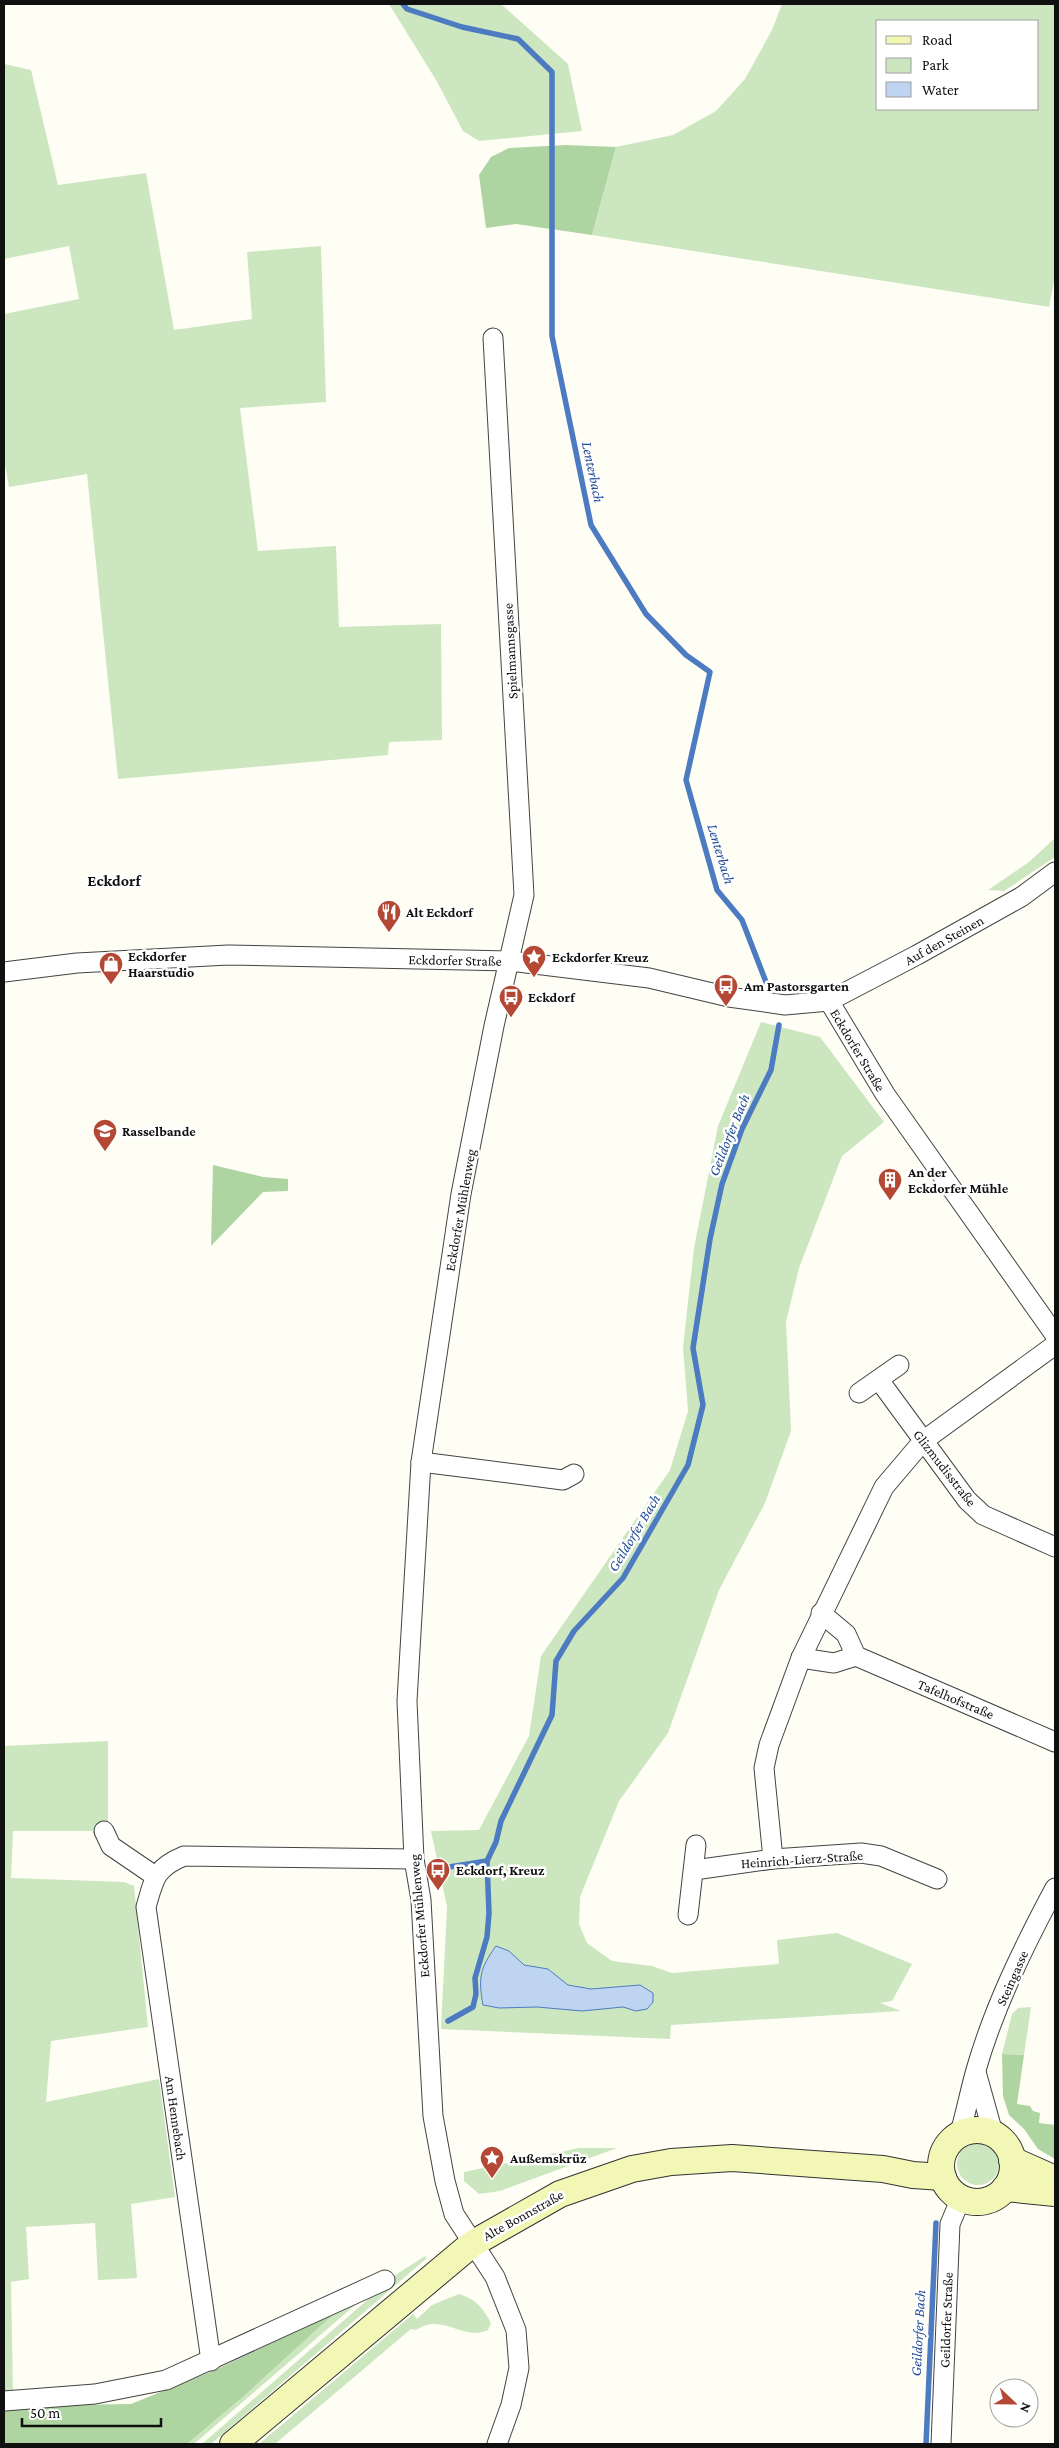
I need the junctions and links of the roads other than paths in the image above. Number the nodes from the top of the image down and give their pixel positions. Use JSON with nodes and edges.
{"nodes":[{"id":1,"x":493,"y":338,"type":"dead end"},
{"id":2,"x":1055,"y":872,"type":"edge"},
{"id":3,"x":510,"y":961,"type":"junction"},
{"id":4,"x":4,"y":972,"type":"edge"},
{"id":5,"x":829,"y":1001,"type":"junction"},
{"id":6,"x":1055,"y":1335,"type":"edge"},
{"id":7,"x":1055,"y":1346,"type":"edge"},
{"id":8,"x":899,"y":1365,"type":"dead end"},
{"id":9,"x":879,"y":1380,"type":"junction"},
{"id":10,"x":859,"y":1393,"type":"dead end"},
{"id":11,"x":923,"y":1442,"type":"junction"},
{"id":12,"x":420,"y":1462,"type":"junction"},
{"id":13,"x":574,"y":1474,"type":"dead end"},
{"id":14,"x":1055,"y":1547,"type":"edge"},
{"id":15,"x":821,"y":1613,"type":"junction"},
{"id":16,"x":856,"y":1656,"type":"junction"},
{"id":17,"x":801,"y":1658,"type":"junction"},
{"id":18,"x":1055,"y":1742,"type":"edge"},
{"id":19,"x":104,"y":1831,"type":"dead end"},
{"id":20,"x":696,"y":1845,"type":"dead end"},
{"id":21,"x":414,"y":1859,"type":"junction"},
{"id":22,"x":773,"y":1859,"type":"junction"},
{"id":23,"x":694,"y":1870,"type":"junction"},
{"id":24,"x":155,"y":1876,"type":"junction"},
{"id":25,"x":937,"y":1879,"type":"dead end"},
{"id":26,"x":1055,"y":1888,"type":"edge"},
{"id":27,"x":688,"y":1915,"type":"dead end"},
{"id":28,"x":976,"y":2070,"type":"junction"},
{"id":29,"x":960,"y":2133,"type":"junction"},
{"id":30,"x":993,"y":2133,"type":"junction"},
{"id":31,"x":1012,"y":2160,"type":"junction"},
{"id":32,"x":943,"y":2166,"type":"junction"},
{"id":33,"x":1055,"y":2179,"type":"edge"},
{"id":34,"x":1005,"y":2188,"type":"junction"},
{"id":35,"x":1055,"y":2193,"type":"edge"},
{"id":36,"x":961,"y":2198,"type":"junction"},
{"id":37,"x":472,"y":2244,"type":"junction"},
{"id":38,"x":384,"y":2280,"type":"dead end"},
{"id":39,"x":211,"y":2361,"type":"junction"},
{"id":40,"x":4,"y":2401,"type":"edge"},
{"id":41,"x":233,"y":2444,"type":"edge"},
{"id":42,"x":497,"y":2444,"type":"edge"},
{"id":43,"x":941,"y":2444,"type":"edge"}],
"edges":[{"from":1,"to":3,"type":"street","name":"Spielmannsgasse"},
{"from":2,"to":5,"type":"street","name":"Auf den Steinen"},
{"from":3,"to":4,"type":"street","name":"Eckdorfer Straße"},
{"from":3,"to":5,"type":"street","name":"Eckdorfer Straße"},
{"from":3,"to":12,"type":"street","name":"Eckdorfer Mühlenweg"},
{"from":5,"to":6,"type":"street","name":"Eckdorfer Straße"},
{"from":7,"to":11,"type":"street"},
{"from":8,"to":9,"type":"street"},
{"from":9,"to":10,"type":"street"},
{"from":9,"to":11,"type":"street","name":"Glizmudisstraße"},
{"from":11,"to":14,"type":"street","name":"Glizmudisstraße"},
{"from":11,"to":15,"type":"street"},
{"from":12,"to":13,"type":"street"},
{"from":12,"to":21,"type":"street","name":"Eckdorfer Mühlenweg"},
{"from":15,"to":16,"type":"street"},
{"from":15,"to":17,"type":"street"},
{"from":16,"to":17,"type":"street"},
{"from":16,"to":18,"type":"street","name":"Tafelhofstraße"},
{"from":17,"to":22,"type":"street"},
{"from":19,"to":24,"type":"street"},
{"from":20,"to":23,"type":"street"},
{"from":21,"to":24,"type":"street"},
{"from":21,"to":37,"type":"street","name":"Eckdorfer Mühlenweg"},
{"from":22,"to":23,"type":"street","name":"Heinrich-Lierz-Straße"},
{"from":22,"to":25,"type":"street","name":"Heinrich-Lierz-Straße"},
{"from":23,"to":27,"type":"street"},
{"from":24,"to":39,"type":"street","name":"Am Hennebach"},
{"from":26,"to":28,"type":"street","name":"Steingasse"},
{"from":28,"to":29,"type":"street","name":"Steingasse"},
{"from":28,"to":30,"type":"street"},
{"from":29,"to":30,"type":"main road"},
{"from":29,"to":32,"type":"main road"},
{"from":30,"to":31,"type":"main road"},
{"from":31,"to":33,"type":"main road"},
{"from":31,"to":34,"type":"main road"},
{"from":32,"to":36,"type":"main road"},
{"from":32,"to":37,"type":"main road","name":"Alte Bonnstraße"},
{"from":34,"to":35,"type":"main road"},
{"from":34,"to":36,"type":"main road"},
{"from":36,"to":43,"type":"street","name":"Geildorfer Straße"},
{"from":37,"to":41,"type":"main road","name":"Alte Bonnstraße"},
{"from":37,"to":42,"type":"street","name":"Eckdorfer Mühlenweg"},
{"from":38,"to":39,"type":"street"},
{"from":39,"to":40,"type":"street"}]}
